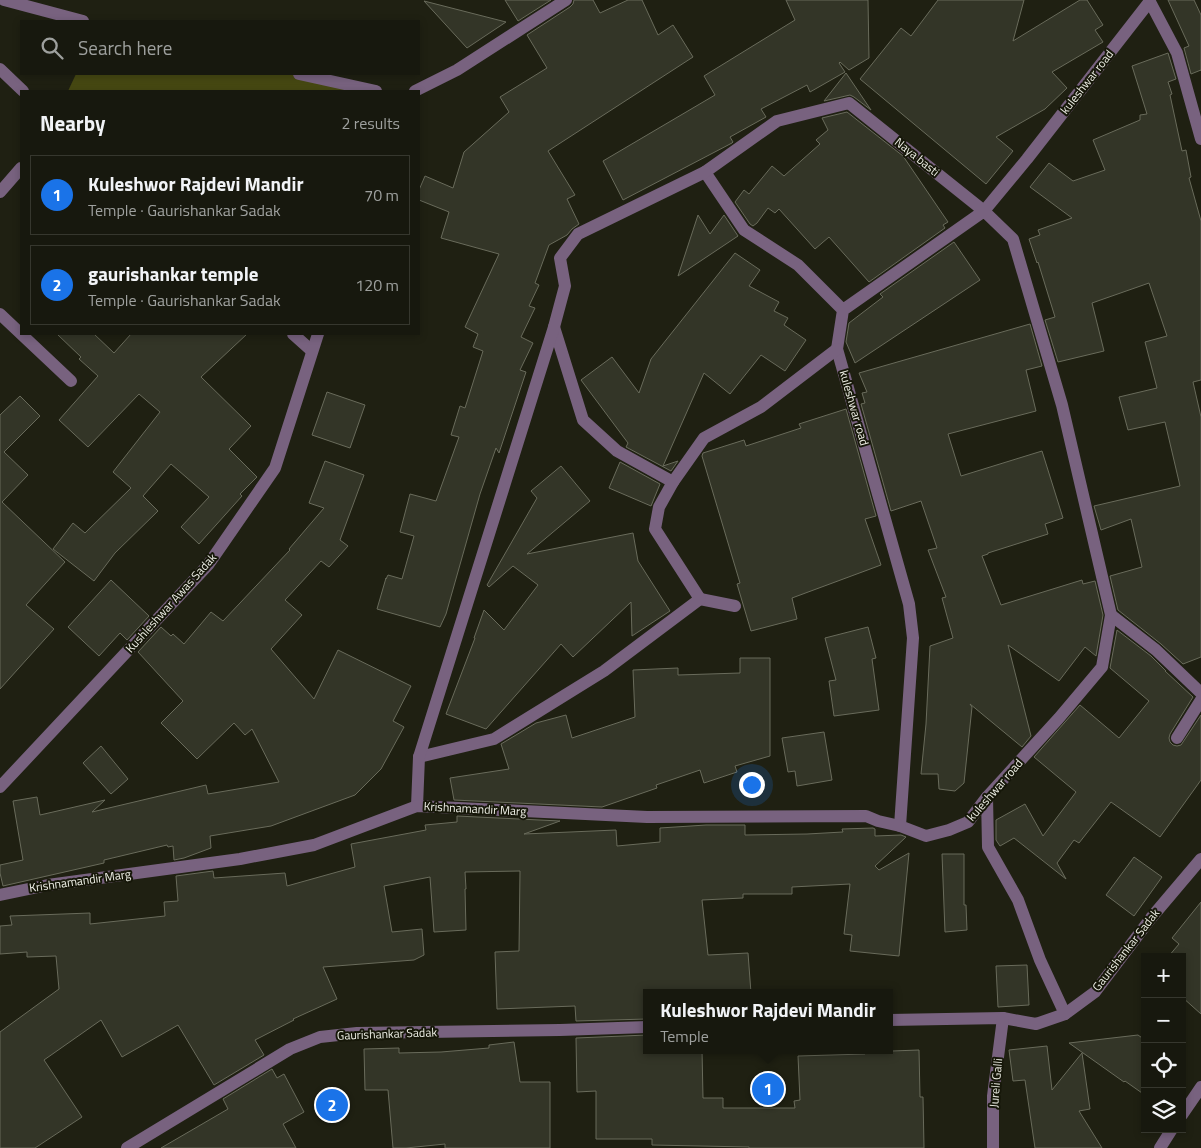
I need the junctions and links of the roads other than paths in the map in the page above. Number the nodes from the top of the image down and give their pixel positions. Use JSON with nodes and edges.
{"nodes":[{"id":1,"x":4,"y":0,"type":"edge"},
{"id":2,"x":566,"y":0,"type":"edge"},
{"id":3,"x":1149,"y":0,"type":"edge"},
{"id":4,"x":79,"y":20,"type":"edge"},
{"id":5,"x":0,"y":69,"type":"edge"},
{"id":6,"x":304,"y":75,"type":"edge"},
{"id":7,"x":22,"y":90,"type":"edge"},
{"id":8,"x":371,"y":90,"type":"edge"},
{"id":9,"x":417,"y":90,"type":"edge"},
{"id":10,"x":1201,"y":139,"type":"edge"},
{"id":11,"x":20,"y":169,"type":"edge"},
{"id":12,"x":705,"y":172,"type":"junction"},
{"id":13,"x":0,"y":192,"type":"edge"},
{"id":14,"x":984,"y":211,"type":"junction"},
{"id":15,"x":843,"y":310,"type":"junction"},
{"id":16,"x":0,"y":314,"type":"edge"},
{"id":17,"x":554,"y":327,"type":"junction"},
{"id":18,"x":20,"y":333,"type":"edge"},
{"id":19,"x":22,"y":335,"type":"edge"},
{"id":20,"x":294,"y":335,"type":"edge"},
{"id":21,"x":318,"y":335,"type":"edge"},
{"id":22,"x":837,"y":349,"type":"junction"},
{"id":23,"x":312,"y":351,"type":"junction"},
{"id":24,"x":71,"y":381,"type":"dead end"},
{"id":25,"x":673,"y":482,"type":"junction"},
{"id":26,"x":700,"y":599,"type":"junction"},
{"id":27,"x":735,"y":606,"type":"dead end"},
{"id":28,"x":1111,"y":615,"type":"junction"},
{"id":29,"x":1201,"y":693,"type":"edge"},
{"id":30,"x":1201,"y":700,"type":"edge"},
{"id":31,"x":1177,"y":738,"type":"dead end"},
{"id":32,"x":419,"y":757,"type":"junction"},
{"id":33,"x":0,"y":787,"type":"edge"},
{"id":34,"x":987,"y":797,"type":"junction"},
{"id":35,"x":417,"y":806,"type":"junction"},
{"id":36,"x":900,"y":826,"type":"junction"},
{"id":37,"x":1201,"y":859,"type":"edge"},
{"id":38,"x":0,"y":894,"type":"edge"},
{"id":39,"x":1065,"y":1014,"type":"junction"},
{"id":40,"x":1003,"y":1018,"type":"junction"},
{"id":41,"x":893,"y":1020,"type":"edge"},
{"id":42,"x":643,"y":1027,"type":"edge"},
{"id":43,"x":1201,"y":1087,"type":"edge"},
{"id":44,"x":1186,"y":1108,"type":"edge"},
{"id":45,"x":1169,"y":1133,"type":"edge"},
{"id":46,"x":127,"y":1148,"type":"edge"},
{"id":47,"x":993,"y":1148,"type":"edge"},
{"id":48,"x":1160,"y":1148,"type":"edge"}],
"edges":[{"from":1,"to":4,"type":"street"},
{"from":2,"to":9,"type":"street"},
{"from":3,"to":10,"type":"street"},
{"from":3,"to":14,"type":"street","name":"kuleshwar road"},
{"from":5,"to":7,"type":"street"},
{"from":6,"to":8,"type":"street"},
{"from":11,"to":13,"type":"street"},
{"from":12,"to":14,"type":"street","name":"Naya basti"},
{"from":12,"to":15,"type":"street"},
{"from":12,"to":17,"type":"street"},
{"from":14,"to":15,"type":"street"},
{"from":14,"to":28,"type":"street","name":"kuleshwar road"},
{"from":15,"to":22,"type":"street","name":"kuleshwar road"},
{"from":16,"to":18,"type":"street"},
{"from":17,"to":25,"type":"street"},
{"from":17,"to":32,"type":"street"},
{"from":19,"to":24,"type":"street"},
{"from":20,"to":23,"type":"street"},
{"from":21,"to":23,"type":"street","name":"Kushleshwar Awas Sadak"},
{"from":22,"to":25,"type":"street"},
{"from":22,"to":36,"type":"street","name":"kuleshwar road"},
{"from":23,"to":33,"type":"street","name":"Kushleshwar Awas Sadak"},
{"from":25,"to":26,"type":"street"},
{"from":26,"to":27,"type":"street"},
{"from":26,"to":32,"type":"street"},
{"from":28,"to":29,"type":"street"},
{"from":28,"to":34,"type":"street","name":"kuleshwar road"},
{"from":30,"to":31,"type":"street"},
{"from":32,"to":35,"type":"street"},
{"from":34,"to":36,"type":"street","name":"kuleshwar road"},
{"from":34,"to":39,"type":"street"},
{"from":35,"to":36,"type":"street","name":"Krishnamandir Marg"},
{"from":35,"to":38,"type":"street","name":"Krishnamandir Marg"},
{"from":37,"to":39,"type":"street","name":"Gaurishankar Sadak"},
{"from":39,"to":40,"type":"street","name":"Gaurishankar Sadak"},
{"from":40,"to":41,"type":"street","name":"Gaurishankar Sadak"},
{"from":40,"to":47,"type":"street","name":"Jureli Galli"},
{"from":42,"to":46,"type":"street","name":"Gaurishankar Sadak"},
{"from":43,"to":44,"type":"street"},
{"from":45,"to":48,"type":"street"}]}
